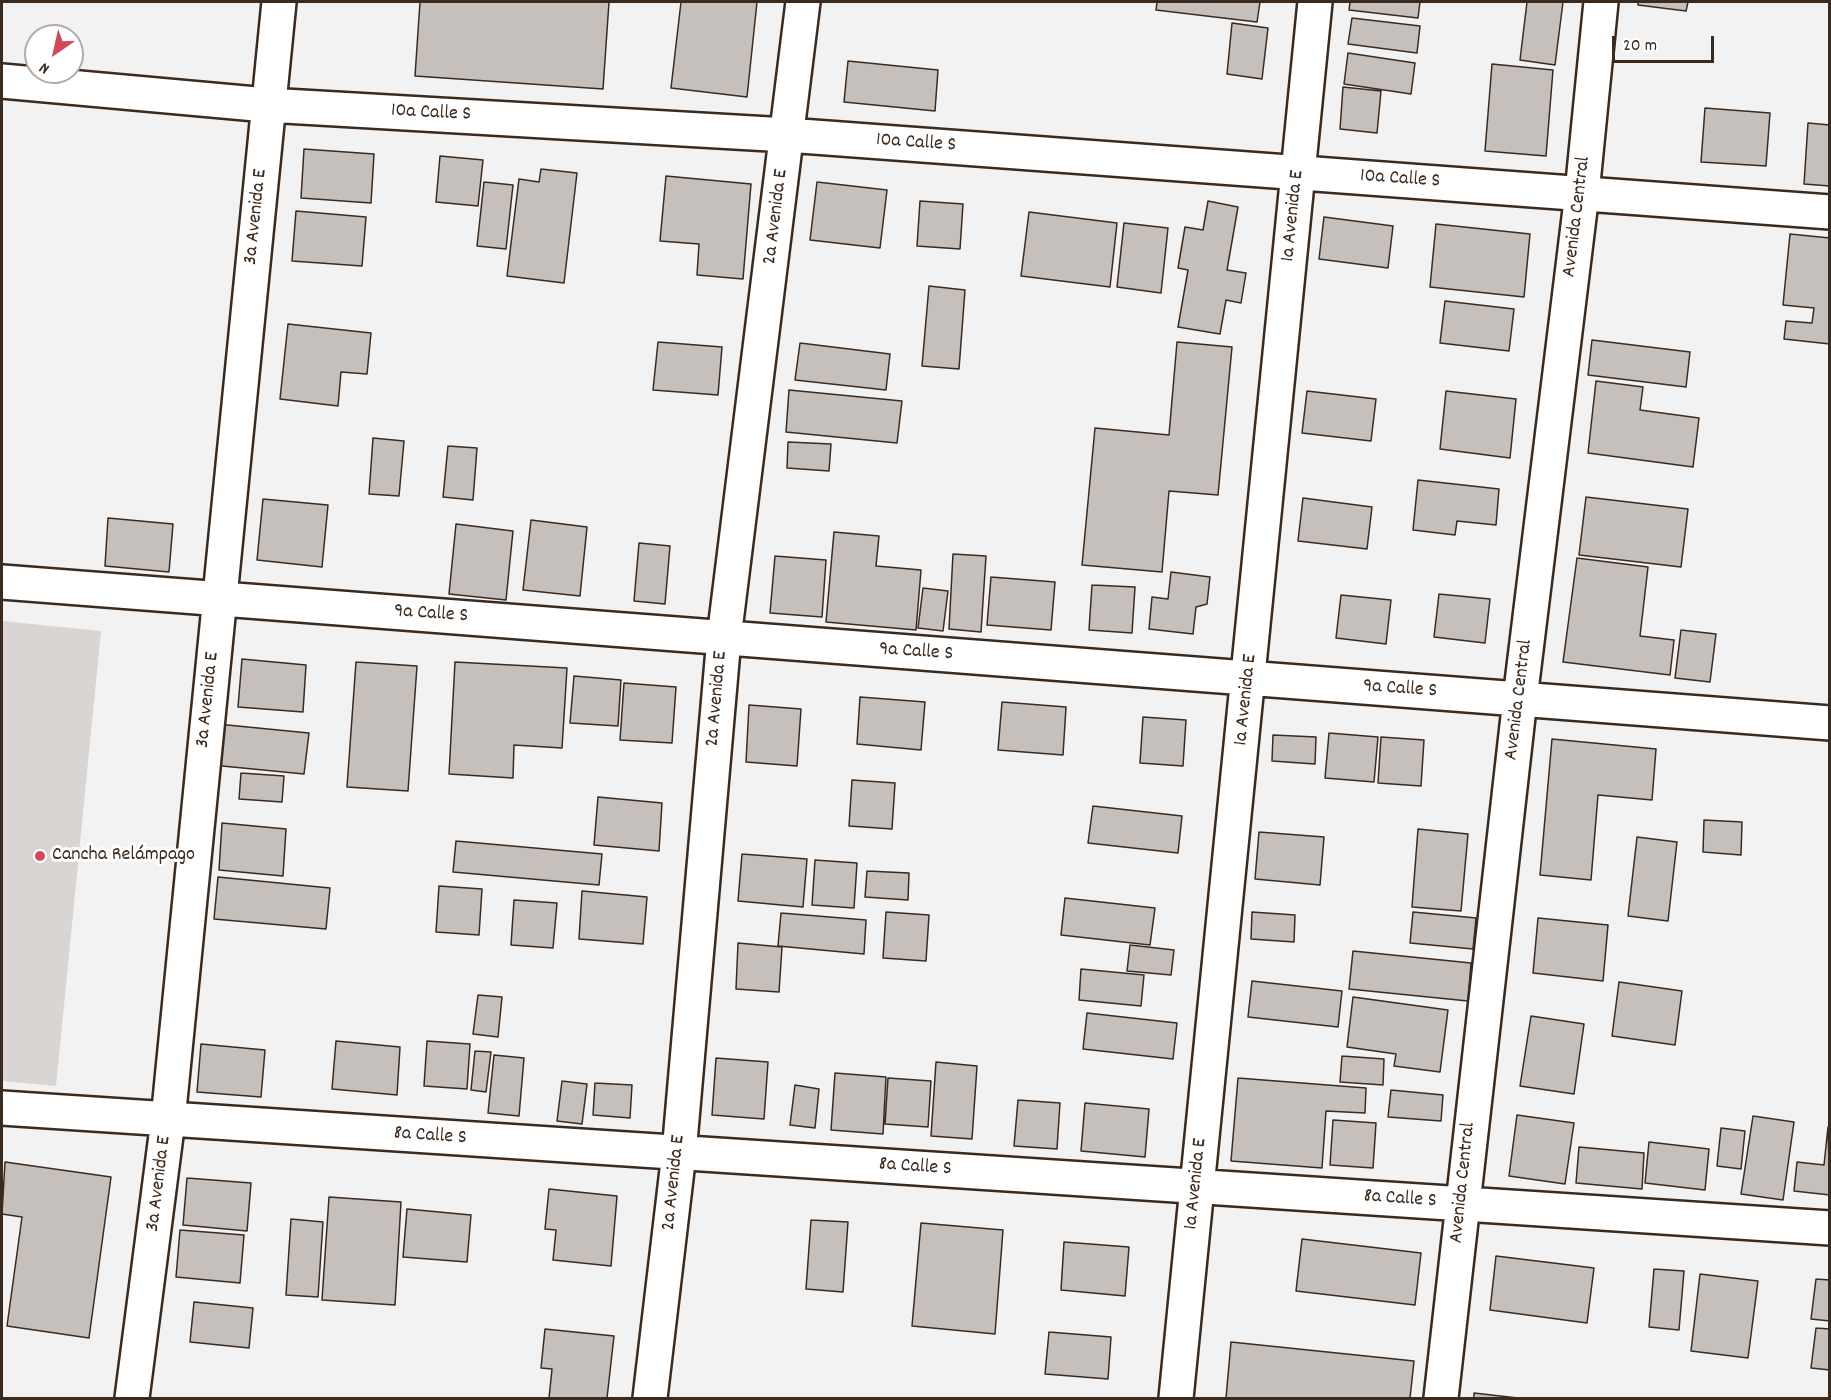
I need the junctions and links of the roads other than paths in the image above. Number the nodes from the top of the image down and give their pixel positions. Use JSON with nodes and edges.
{"nodes":[{"id":1,"x":279,"y":2,"type":"edge"},
{"id":2,"x":802,"y":2,"type":"edge"},
{"id":3,"x":1315,"y":2,"type":"edge"},
{"id":4,"x":1601,"y":2,"type":"edge"},
{"id":5,"x":2,"y":81,"type":"edge"},
{"id":6,"x":267,"y":105,"type":"junction"},
{"id":7,"x":787,"y":135,"type":"junction"},
{"id":8,"x":1298,"y":172,"type":"junction"},
{"id":9,"x":1582,"y":193,"type":"junction"},
{"id":10,"x":1830,"y":212,"type":"edge"},
{"id":11,"x":2,"y":582,"type":"edge"},
{"id":12,"x":219,"y":599,"type":"junction"},
{"id":13,"x":724,"y":638,"type":"junction"},
{"id":14,"x":1249,"y":678,"type":"junction"},
{"id":15,"x":1520,"y":699,"type":"junction"},
{"id":16,"x":1830,"y":723,"type":"edge"},
{"id":17,"x":2,"y":1108,"type":"edge"},
{"id":18,"x":168,"y":1120,"type":"junction"},
{"id":19,"x":679,"y":1153,"type":"junction"},
{"id":20,"x":1197,"y":1186,"type":"junction"},
{"id":21,"x":1462,"y":1203,"type":"junction"},
{"id":22,"x":1830,"y":1228,"type":"edge"},
{"id":23,"x":132,"y":1398,"type":"edge"},
{"id":24,"x":650,"y":1398,"type":"edge"},
{"id":25,"x":1176,"y":1398,"type":"edge"},
{"id":26,"x":1441,"y":1398,"type":"edge"}],
"edges":[{"from":1,"to":6,"type":"street","name":"3a Avenida E"},
{"from":2,"to":7,"type":"street","name":"2a Avenida E"},
{"from":3,"to":8,"type":"street","name":"1a Avenida E"},
{"from":4,"to":9,"type":"street","name":"Avenida Central"},
{"from":5,"to":6,"type":"street","name":"10a Calle S"},
{"from":6,"to":7,"type":"street","name":"10a Calle S"},
{"from":6,"to":12,"type":"street","name":"3a Avenida E"},
{"from":7,"to":8,"type":"street","name":"10a Calle S"},
{"from":7,"to":13,"type":"street","name":"2a Avenida E"},
{"from":8,"to":9,"type":"street","name":"10a Calle S"},
{"from":8,"to":14,"type":"street","name":"1a Avenida E"},
{"from":9,"to":10,"type":"street","name":"10a Calle S"},
{"from":9,"to":15,"type":"street","name":"Avenida Central"},
{"from":11,"to":12,"type":"street","name":"9a Calle S"},
{"from":12,"to":13,"type":"street","name":"9a Calle S"},
{"from":12,"to":18,"type":"street","name":"3a Avenida E"},
{"from":13,"to":14,"type":"street","name":"9a Calle S"},
{"from":13,"to":19,"type":"street","name":"2a Avenida E"},
{"from":14,"to":15,"type":"street","name":"9a Calle S"},
{"from":14,"to":20,"type":"street","name":"1a Avenida E"},
{"from":15,"to":16,"type":"street","name":"9a Calle S"},
{"from":15,"to":21,"type":"street","name":"Avenida Central"},
{"from":17,"to":18,"type":"street","name":"8a Calle S"},
{"from":18,"to":19,"type":"street","name":"8a Calle S"},
{"from":18,"to":23,"type":"street","name":"3a Avenida E"},
{"from":19,"to":20,"type":"street","name":"8a Calle S"},
{"from":19,"to":24,"type":"street","name":"2a Avenida E"},
{"from":20,"to":21,"type":"street","name":"8a Calle S"},
{"from":20,"to":25,"type":"street","name":"1a Avenida E"},
{"from":21,"to":22,"type":"street","name":"8a Calle S"},
{"from":21,"to":26,"type":"street","name":"Avenida Central"}]}
